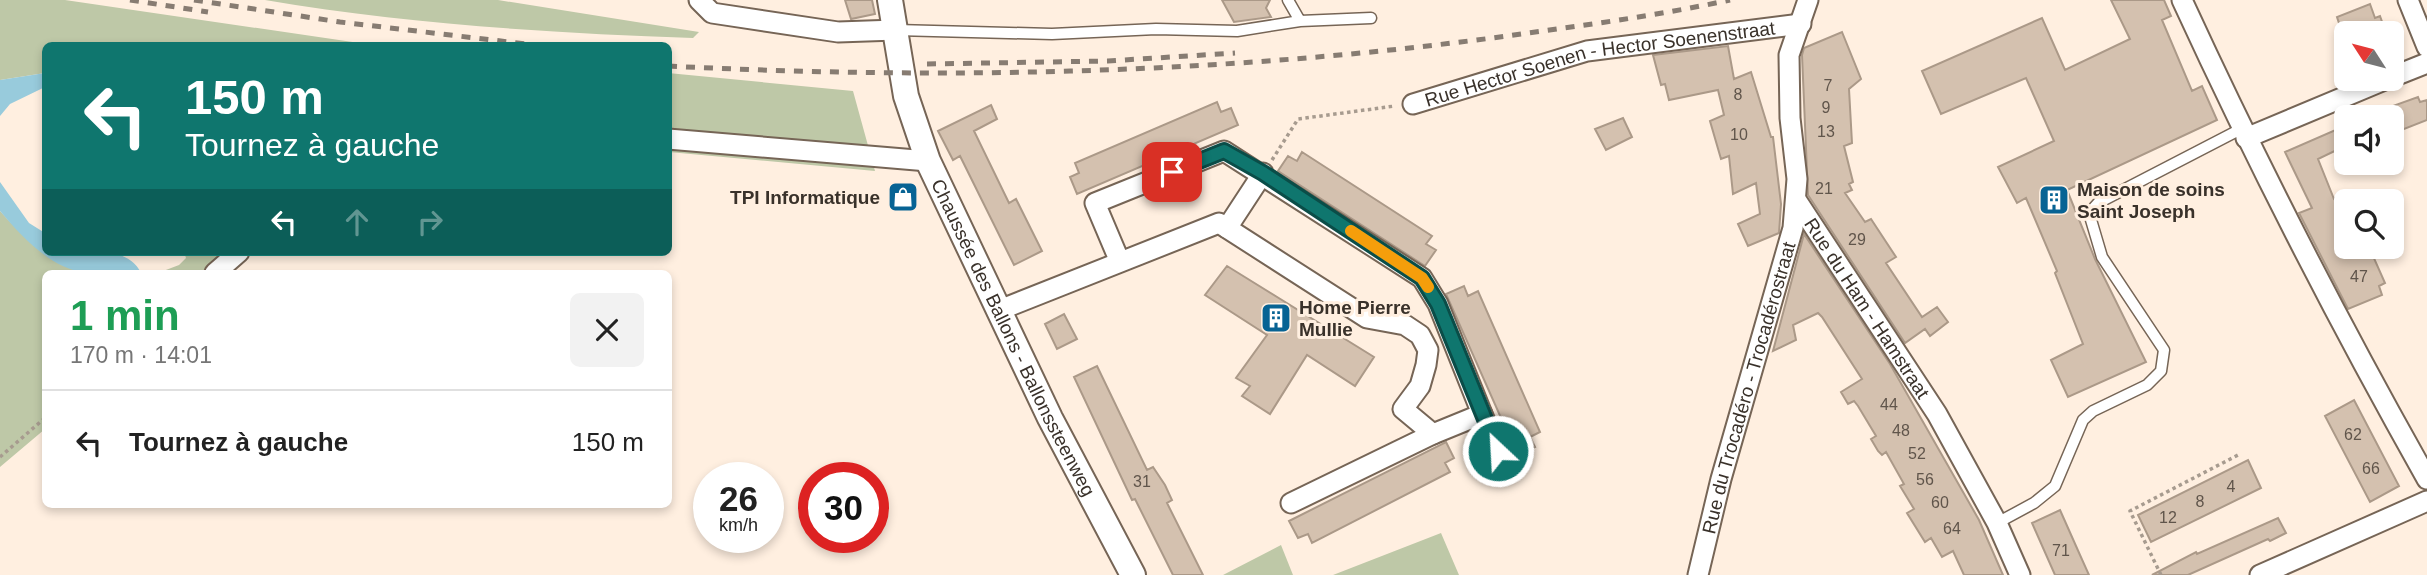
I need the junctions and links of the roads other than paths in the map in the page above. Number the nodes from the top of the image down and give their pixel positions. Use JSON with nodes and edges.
{"nodes":[{"id":1,"x":699,"y":0,"type":"edge"},
{"id":2,"x":890,"y":0,"type":"edge"},
{"id":3,"x":1288,"y":0,"type":"edge"},
{"id":4,"x":1808,"y":0,"type":"edge"},
{"id":5,"x":2182,"y":0,"type":"edge"},
{"id":6,"x":2408,"y":0,"type":"edge"},
{"id":7,"x":1371,"y":18,"type":"dead end"},
{"id":8,"x":1300,"y":21,"type":"junction"},
{"id":9,"x":1801,"y":24,"type":"junction"},
{"id":10,"x":895,"y":30,"type":"junction"},
{"id":11,"x":2427,"y":47,"type":"edge"},
{"id":12,"x":2427,"y":63,"type":"edge"},
{"id":13,"x":2404,"y":72,"type":"edge"},
{"id":14,"x":2356,"y":91,"type":"edge"},
{"id":15,"x":1413,"y":104,"type":"road end"},
{"id":16,"x":2243,"y":134,"type":"junction"},
{"id":17,"x":672,"y":139,"type":"edge"},
{"id":18,"x":928,"y":161,"type":"junction"},
{"id":19,"x":1263,"y":173,"type":"junction"},
{"id":20,"x":1797,"y":201,"type":"junction"},
{"id":21,"x":1227,"y":228,"type":"junction"},
{"id":22,"x":234,"y":256,"type":"edge"},
{"id":23,"x":1120,"y":262,"type":"junction"},
{"id":24,"x":218,"y":270,"type":"edge"},
{"id":25,"x":997,"y":311,"type":"junction"},
{"id":26,"x":1482,"y":414,"type":"junction"},
{"id":27,"x":1433,"y":434,"type":"junction"},
{"id":28,"x":1498,"y":451,"type":"dead end"},
{"id":29,"x":2427,"y":479,"type":"edge"},
{"id":30,"x":2427,"y":502,"type":"edge"},
{"id":31,"x":1291,"y":503,"type":"dead end"},
{"id":32,"x":1997,"y":523,"type":"junction"},
{"id":33,"x":1133,"y":575,"type":"edge"},
{"id":34,"x":1698,"y":575,"type":"edge"},
{"id":35,"x":2020,"y":575,"type":"edge"},
{"id":36,"x":2260,"y":575,"type":"edge"}],
"edges":[{"from":1,"to":10,"type":"street"},
{"from":2,"to":10,"type":"street","name":"Chaussée des Ballons - Ballonssteenweg"},
{"from":3,"to":8,"type":"lane"},
{"from":4,"to":9,"type":"street","name":"Rue du Ham - Hamstraat"},
{"from":5,"to":16,"type":"street"},
{"from":6,"to":11,"type":"street"},
{"from":7,"to":8,"type":"lane"},
{"from":8,"to":10,"type":"lane"},
{"from":9,"to":15,"type":"street","name":"Rue Hector Soenen - Hector Soenenstraat"},
{"from":9,"to":20,"type":"street","name":"Rue du Ham - Hamstraat"},
{"from":10,"to":18,"type":"street","name":"Chaussée des Ballons - Ballonssteenweg"},
{"from":12,"to":13,"type":"street"},
{"from":14,"to":16,"type":"street"},
{"from":16,"to":29,"type":"street"},
{"from":16,"to":32,"type":"lane"},
{"from":17,"to":18,"type":"street"},
{"from":18,"to":25,"type":"street","name":"Chaussée des Ballons - Ballonssteenweg"},
{"from":19,"to":21,"type":"street"},
{"from":19,"to":23,"type":"street"},
{"from":19,"to":26,"type":"street"},
{"from":20,"to":32,"type":"street","name":"Rue du Ham - Hamstraat"},
{"from":20,"to":34,"type":"street","name":"Rue du Trocadéro - Trocadérostraat"},
{"from":21,"to":23,"type":"street"},
{"from":21,"to":27,"type":"street"},
{"from":22,"to":24,"type":"street"},
{"from":23,"to":25,"type":"street"},
{"from":25,"to":33,"type":"street","name":"Chaussée des Ballons - Ballonssteenweg"},
{"from":26,"to":27,"type":"street"},
{"from":26,"to":28,"type":"street"},
{"from":27,"to":31,"type":"street"},
{"from":30,"to":36,"type":"street"},
{"from":32,"to":35,"type":"street","name":"Rue du Ham - Hamstraat"}]}
